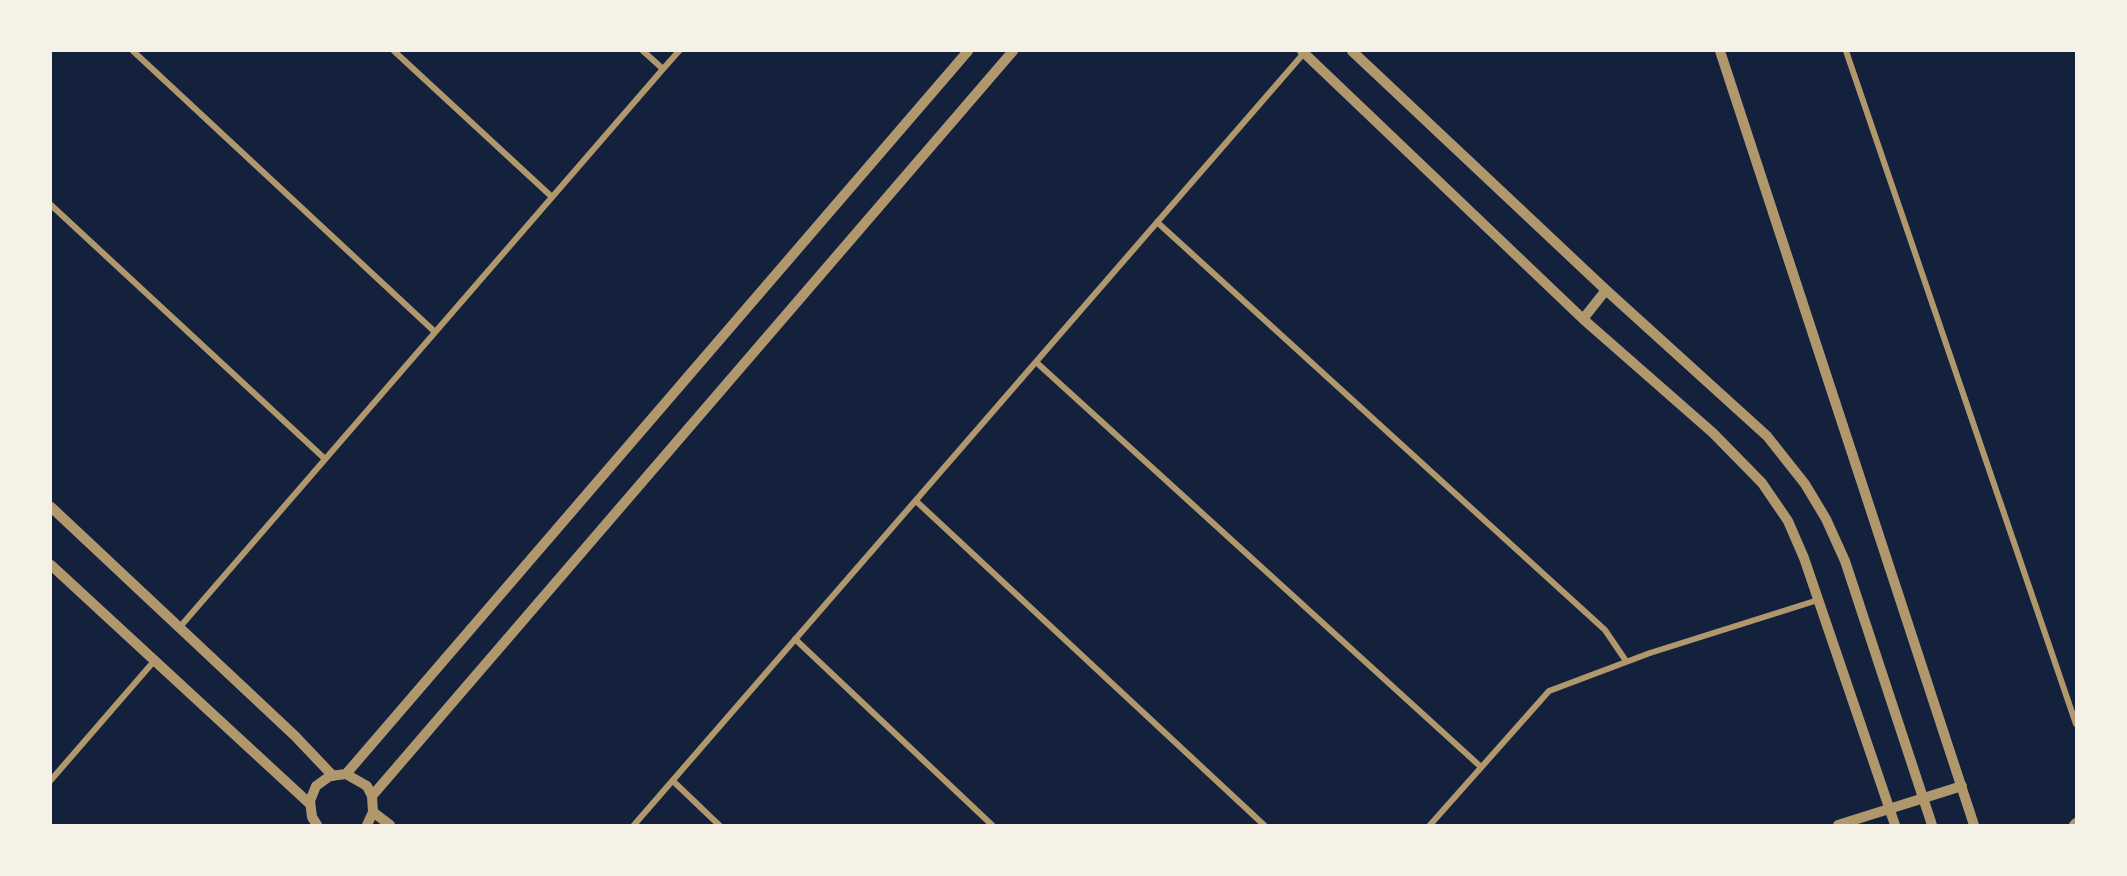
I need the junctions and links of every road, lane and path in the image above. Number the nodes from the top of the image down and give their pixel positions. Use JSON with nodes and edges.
{"nodes":[{"id":1,"x":133,"y":51,"type":"edge"},
{"id":2,"x":394,"y":51,"type":"edge"},
{"id":3,"x":643,"y":51,"type":"edge"},
{"id":4,"x":679,"y":51,"type":"edge"},
{"id":5,"x":968,"y":51,"type":"edge"},
{"id":6,"x":1013,"y":51,"type":"edge"},
{"id":7,"x":1352,"y":51,"type":"edge"},
{"id":8,"x":1720,"y":51,"type":"edge"},
{"id":9,"x":1846,"y":51,"type":"edge"},
{"id":10,"x":1303,"y":52,"type":"edge"},
{"id":11,"x":663,"y":69,"type":"junction"},
{"id":12,"x":552,"y":197,"type":"junction"},
{"id":13,"x":51,"y":205,"type":"edge"},
{"id":14,"x":1157,"y":222,"type":"junction"},
{"id":15,"x":1606,"y":290,"type":"junction"},
{"id":16,"x":1583,"y":319,"type":"junction"},
{"id":17,"x":435,"y":332,"type":"junction"},
{"id":18,"x":1036,"y":362,"type":"junction"},
{"id":19,"x":324,"y":458,"type":"junction"},
{"id":20,"x":916,"y":501,"type":"junction"},
{"id":21,"x":51,"y":507,"type":"edge"},
{"id":22,"x":51,"y":564,"type":"edge"},
{"id":23,"x":1818,"y":600,"type":"junction"},
{"id":24,"x":179,"y":628,"type":"junction"},
{"id":25,"x":795,"y":639,"type":"junction"},
{"id":26,"x":154,"y":660,"type":"junction"},
{"id":27,"x":1626,"y":661,"type":"junction"},
{"id":28,"x":2076,"y":724,"type":"edge"},
{"id":29,"x":1481,"y":767,"type":"junction"},
{"id":30,"x":346,"y":774,"type":"junction"},
{"id":31,"x":333,"y":776,"type":"junction"},
{"id":32,"x":51,"y":780,"type":"edge"},
{"id":33,"x":673,"y":781,"type":"junction"},
{"id":34,"x":1962,"y":786,"type":"junction"},
{"id":35,"x":372,"y":796,"type":"junction"},
{"id":36,"x":1923,"y":799,"type":"junction"},
{"id":37,"x":310,"y":804,"type":"junction"},
{"id":38,"x":1889,"y":809,"type":"junction"},
{"id":39,"x":374,"y":812,"type":"junction"},
{"id":40,"x":311,"y":822,"type":"edge"},
{"id":41,"x":367,"y":825,"type":"edge"},
{"id":42,"x":390,"y":825,"type":"edge"},
{"id":43,"x":634,"y":825,"type":"edge"},
{"id":44,"x":719,"y":825,"type":"edge"},
{"id":45,"x":992,"y":825,"type":"edge"},
{"id":46,"x":1264,"y":825,"type":"edge"},
{"id":47,"x":1431,"y":825,"type":"edge"},
{"id":48,"x":1839,"y":825,"type":"edge"},
{"id":49,"x":1895,"y":825,"type":"edge"},
{"id":50,"x":1932,"y":825,"type":"edge"},
{"id":51,"x":1974,"y":825,"type":"edge"}],
"edges":[{"from":1,"to":17,"type":"street"},
{"from":2,"to":12,"type":"street"},
{"from":3,"to":11,"type":"street"},
{"from":4,"to":11,"type":"street"},
{"from":5,"to":30,"type":"street"},
{"from":6,"to":35,"type":"street"},
{"from":7,"to":15,"type":"street"},
{"from":8,"to":34,"type":"street"},
{"from":9,"to":28,"type":"street"},
{"from":10,"to":14,"type":"street"},
{"from":10,"to":16,"type":"street"},
{"from":11,"to":12,"type":"street"},
{"from":12,"to":17,"type":"street"},
{"from":13,"to":19,"type":"street"},
{"from":14,"to":18,"type":"street"},
{"from":14,"to":27,"type":"street"},
{"from":15,"to":16,"type":"street"},
{"from":15,"to":36,"type":"street"},
{"from":16,"to":23,"type":"street"},
{"from":17,"to":19,"type":"street"},
{"from":18,"to":20,"type":"street"},
{"from":18,"to":29,"type":"street"},
{"from":19,"to":24,"type":"street"},
{"from":20,"to":25,"type":"street"},
{"from":20,"to":46,"type":"street"},
{"from":21,"to":24,"type":"street"},
{"from":22,"to":26,"type":"street"},
{"from":23,"to":27,"type":"street"},
{"from":23,"to":38,"type":"street"},
{"from":24,"to":31,"type":"street"},
{"from":25,"to":33,"type":"street"},
{"from":25,"to":45,"type":"street"},
{"from":26,"to":32,"type":"street"},
{"from":26,"to":37,"type":"street"},
{"from":27,"to":29,"type":"street"},
{"from":29,"to":47,"type":"street"},
{"from":30,"to":31,"type":"street"},
{"from":30,"to":35,"type":"street"},
{"from":31,"to":37,"type":"street"},
{"from":33,"to":43,"type":"street"},
{"from":33,"to":44,"type":"street"},
{"from":34,"to":36,"type":"street"},
{"from":34,"to":51,"type":"street"},
{"from":35,"to":39,"type":"street"},
{"from":36,"to":38,"type":"street"},
{"from":36,"to":50,"type":"street"},
{"from":37,"to":40,"type":"street"},
{"from":38,"to":48,"type":"street"},
{"from":38,"to":49,"type":"street"},
{"from":39,"to":41,"type":"street"},
{"from":39,"to":42,"type":"street"}]}
